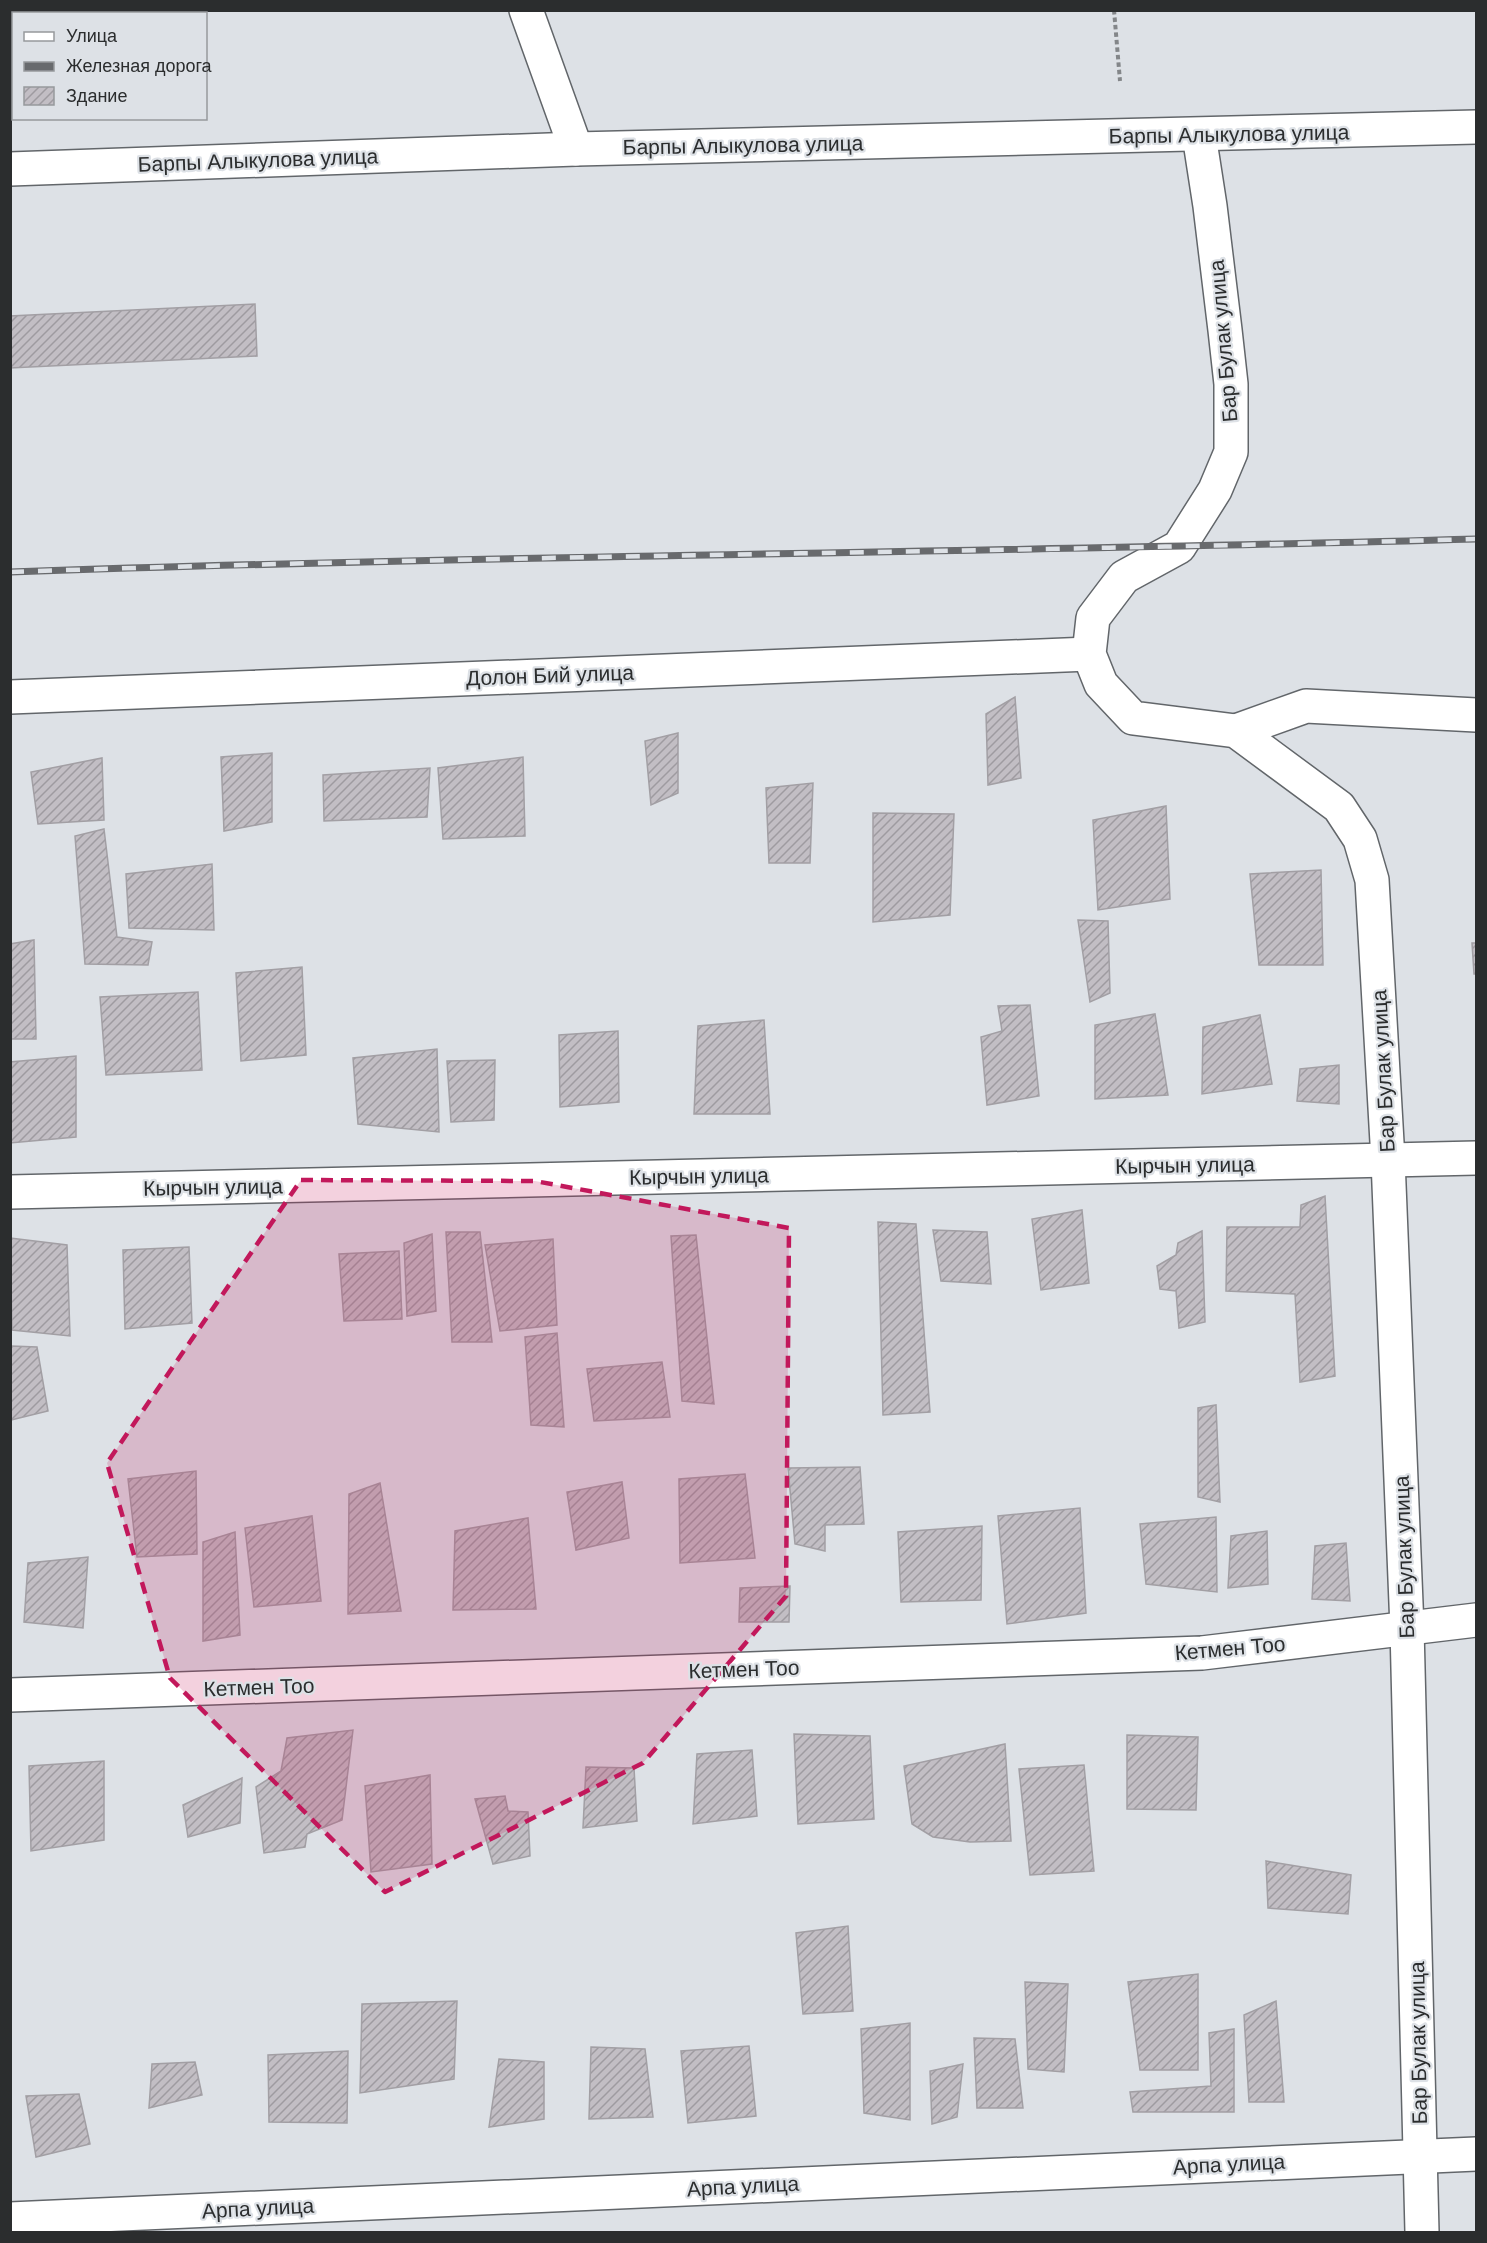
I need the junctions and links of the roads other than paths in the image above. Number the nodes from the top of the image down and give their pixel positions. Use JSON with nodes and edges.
{"nodes":[{"id":1,"x":526,"y":10,"type":"edge"},
{"id":2,"x":1476,"y":127,"type":"edge"},
{"id":3,"x":1199,"y":135,"type":"junction"},
{"id":4,"x":576,"y":149,"type":"junction"},
{"id":5,"x":10,"y":169,"type":"edge"},
{"id":6,"x":1089,"y":654,"type":"junction"},
{"id":7,"x":10,"y":697,"type":"edge"},
{"id":8,"x":1476,"y":715,"type":"edge"},
{"id":9,"x":1236,"y":731,"type":"junction"},
{"id":10,"x":1476,"y":1158,"type":"edge"},
{"id":11,"x":1388,"y":1160,"type":"junction"},
{"id":12,"x":10,"y":1192,"type":"edge"},
{"id":13,"x":1476,"y":1620,"type":"edge"},
{"id":14,"x":1407,"y":1628,"type":"junction"},
{"id":15,"x":10,"y":1695,"type":"edge"},
{"id":16,"x":1476,"y":2154,"type":"edge"},
{"id":17,"x":1420,"y":2156,"type":"junction"},
{"id":18,"x":10,"y":2219,"type":"edge"},
{"id":19,"x":1422,"y":2232,"type":"edge"}],
"edges":[{"from":1,"to":4,"type":"street"},
{"from":2,"to":3,"type":"street","name":"Барпы Алыкулова улица"},
{"from":3,"to":4,"type":"street","name":"Барпы Алыкулова улица"},
{"from":3,"to":6,"type":"street","name":"Бар Булак улица"},
{"from":4,"to":5,"type":"street","name":"Барпы Алыкулова улица"},
{"from":6,"to":7,"type":"street","name":"Долон Бий улица"},
{"from":6,"to":9,"type":"street","name":"Бар Булак улица"},
{"from":8,"to":9,"type":"street"},
{"from":9,"to":11,"type":"street","name":"Бар Булак улица"},
{"from":10,"to":11,"type":"street","name":"Кырчын улица"},
{"from":11,"to":12,"type":"street","name":"Кырчын улица"},
{"from":11,"to":14,"type":"street","name":"Бар Булак улица"},
{"from":13,"to":14,"type":"street","name":"Кетмен Тоо"},
{"from":14,"to":15,"type":"street","name":"Кетмен Тоо"},
{"from":14,"to":17,"type":"street","name":"Бар Булак улица"},
{"from":16,"to":17,"type":"street","name":"Арпа улица"},
{"from":17,"to":18,"type":"street","name":"Арпа улица"},
{"from":17,"to":19,"type":"street","name":"Бар Булак улица"}]}
